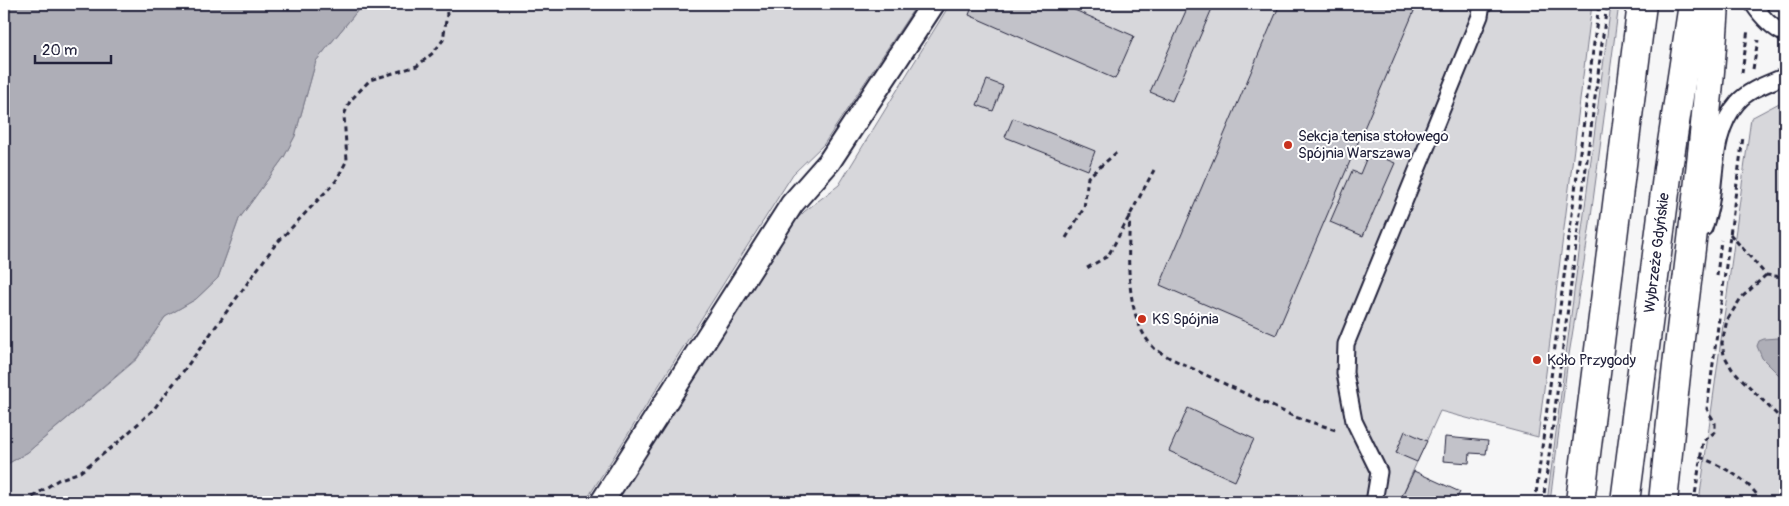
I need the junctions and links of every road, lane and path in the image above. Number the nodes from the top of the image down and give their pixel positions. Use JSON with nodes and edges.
{"nodes":[{"id":1,"x":444,"y":4,"type":"edge"},
{"id":2,"x":933,"y":4,"type":"edge"},
{"id":3,"x":1482,"y":4,"type":"edge"},
{"id":4,"x":1599,"y":4,"type":"edge"},
{"id":5,"x":1607,"y":4,"type":"edge"},
{"id":6,"x":1642,"y":4,"type":"edge"},
{"id":7,"x":1693,"y":4,"type":"edge"},
{"id":8,"x":1715,"y":4,"type":"edge"},
{"id":9,"x":1757,"y":10,"type":"edge"},
{"id":10,"x":1785,"y":34,"type":"edge"},
{"id":11,"x":1785,"y":76,"type":"edge"},
{"id":12,"x":1750,"y":92,"type":"junction"},
{"id":13,"x":1116,"y":152,"type":"dead end"},
{"id":14,"x":1154,"y":170,"type":"dead end"},
{"id":15,"x":1130,"y":215,"type":"junction"},
{"id":16,"x":1730,"y":234,"type":"junction"},
{"id":17,"x":1066,"y":238,"type":"dead end"},
{"id":18,"x":1087,"y":268,"type":"dead end"},
{"id":19,"x":1766,"y":275,"type":"junction"},
{"id":20,"x":1785,"y":277,"type":"edge"},
{"id":21,"x":1685,"y":299,"type":"junction"},
{"id":22,"x":1717,"y":333,"type":"junction"},
{"id":23,"x":1723,"y":334,"type":"junction"},
{"id":24,"x":1785,"y":423,"type":"edge"},
{"id":25,"x":1362,"y":438,"type":"junction"},
{"id":26,"x":1700,"y":457,"type":"junction"},
{"id":27,"x":25,"y":502,"type":"edge"},
{"id":28,"x":602,"y":502,"type":"edge"},
{"id":29,"x":1374,"y":502,"type":"edge"},
{"id":30,"x":1535,"y":502,"type":"edge"},
{"id":31,"x":1543,"y":502,"type":"edge"},
{"id":32,"x":1580,"y":502,"type":"edge"},
{"id":33,"x":1624,"y":502,"type":"edge"},
{"id":34,"x":1663,"y":502,"type":"edge"},
{"id":35,"x":1694,"y":502,"type":"edge"},
{"id":36,"x":1762,"y":502,"type":"edge"}],
"edges":[{"from":1,"to":27,"type":"path"},
{"from":2,"to":28,"type":"street"},
{"from":3,"to":25,"type":"lane"},
{"from":4,"to":30,"type":"path"},
{"from":5,"to":31,"type":"path"},
{"from":6,"to":32,"type":"main road"},
{"from":7,"to":33,"type":"main road","name":"Wybrzeże Gdyńskie"},
{"from":8,"to":21,"type":"main road"},
{"from":9,"to":10,"type":"lane"},
{"from":9,"to":12,"type":"path"},
{"from":11,"to":12,"type":"lane"},
{"from":12,"to":16,"type":"path"},
{"from":12,"to":21,"type":"lane"},
{"from":13,"to":17,"type":"path"},
{"from":14,"to":15,"type":"path"},
{"from":15,"to":18,"type":"path"},
{"from":15,"to":25,"type":"path"},
{"from":16,"to":19,"type":"path"},
{"from":16,"to":22,"type":"path"},
{"from":19,"to":20,"type":"path"},
{"from":19,"to":23,"type":"path"},
{"from":21,"to":34,"type":"main road"},
{"from":22,"to":23,"type":"path"},
{"from":22,"to":26,"type":"path"},
{"from":23,"to":24,"type":"path"},
{"from":25,"to":29,"type":"lane"},
{"from":26,"to":35,"type":"path"},
{"from":26,"to":36,"type":"path"}]}
